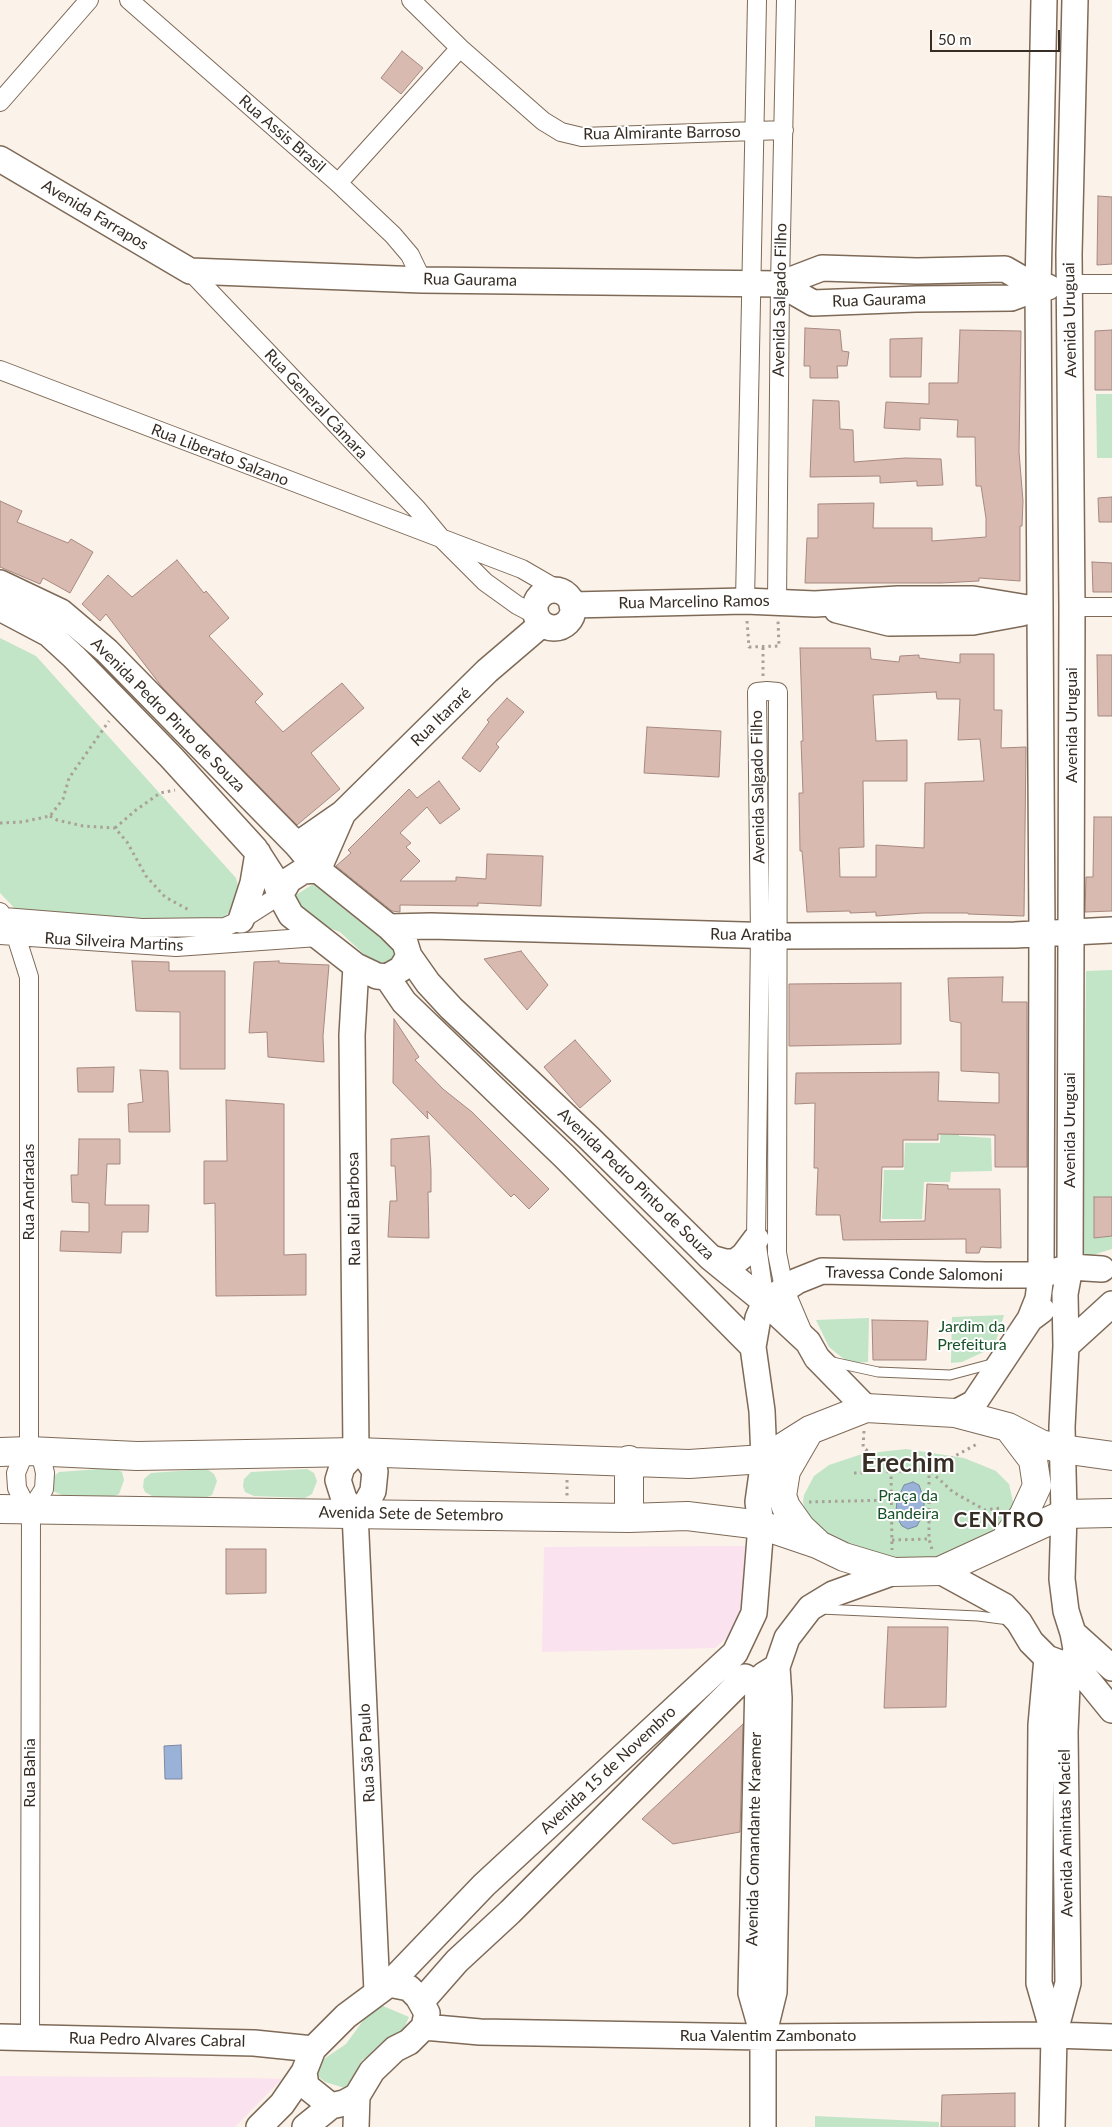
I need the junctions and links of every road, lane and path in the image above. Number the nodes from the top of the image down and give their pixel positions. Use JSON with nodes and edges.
{"nodes":[{"id":1,"x":89,"y":0,"type":"edge"},
{"id":2,"x":129,"y":0,"type":"edge"},
{"id":3,"x":411,"y":0,"type":"edge"},
{"id":4,"x":757,"y":0,"type":"edge"},
{"id":5,"x":786,"y":0,"type":"edge"},
{"id":6,"x":1044,"y":0,"type":"edge"},
{"id":7,"x":1075,"y":0,"type":"edge"},
{"id":8,"x":460,"y":48,"type":"junction"},
{"id":9,"x":0,"y":102,"type":"edge"},
{"id":10,"x":784,"y":130,"type":"junction"},
{"id":11,"x":754,"y":131,"type":"junction"},
{"id":12,"x":0,"y":159,"type":"edge"},
{"id":13,"x":338,"y":183,"type":"junction"},
{"id":14,"x":190,"y":271,"type":"junction"},
{"id":15,"x":917,"y":271,"type":"junction"},
{"id":16,"x":422,"y":280,"type":"junction"},
{"id":17,"x":750,"y":283,"type":"junction"},
{"id":18,"x":780,"y":284,"type":"junction"},
{"id":19,"x":1070,"y":284,"type":"junction"},
{"id":20,"x":1112,"y":284,"type":"edge"},
{"id":21,"x":1038,"y":288,"type":"junction"},
{"id":22,"x":916,"y":299,"type":"junction"},
{"id":23,"x":0,"y":370,"type":"edge"},
{"id":24,"x":441,"y":538,"type":"junction"},
{"id":25,"x":0,"y":583,"type":"edge"},
{"id":26,"x":566,"y":598,"type":"junction"},
{"id":27,"x":745,"y":600,"type":"junction"},
{"id":28,"x":777,"y":601,"type":"junction"},
{"id":29,"x":1072,"y":607,"type":"junction"},
{"id":30,"x":1112,"y":607,"type":"edge"},
{"id":31,"x":0,"y":608,"type":"edge"},
{"id":32,"x":1040,"y":610,"type":"junction"},
{"id":33,"x":539,"y":620,"type":"junction"},
{"id":34,"x":748,"y":646,"type":"dead end"},
{"id":35,"x":763,"y":646,"type":"junction"},
{"id":36,"x":779,"y":646,"type":"dead end"},
{"id":37,"x":763,"y":680,"type":"dead end"},
{"id":38,"x":120,"y":704,"type":"junction"},
{"id":39,"x":195,"y":740,"type":"junction"},
{"id":40,"x":171,"y":757,"type":"junction"},
{"id":41,"x":196,"y":784,"type":"junction"},
{"id":42,"x":343,"y":813,"type":"junction"},
{"id":43,"x":50,"y":816,"type":"junction"},
{"id":44,"x":0,"y":823,"type":"edge"},
{"id":45,"x":115,"y":828,"type":"junction"},
{"id":46,"x":297,"y":845,"type":"junction"},
{"id":47,"x":258,"y":853,"type":"junction"},
{"id":48,"x":318,"y":870,"type":"junction"},
{"id":49,"x":280,"y":895,"type":"junction"},
{"id":50,"x":2,"y":915,"type":"edge"},
{"id":51,"x":198,"y":916,"type":"dead end"},
{"id":52,"x":241,"y":920,"type":"junction"},
{"id":53,"x":390,"y":927,"type":"junction"},
{"id":54,"x":1112,"y":930,"type":"edge"},
{"id":55,"x":1070,"y":932,"type":"junction"},
{"id":56,"x":1042,"y":933,"type":"junction"},
{"id":57,"x":769,"y":935,"type":"junction"},
{"id":58,"x":8,"y":936,"type":"edge"},
{"id":59,"x":318,"y":937,"type":"junction"},
{"id":60,"x":409,"y":956,"type":"junction"},
{"id":61,"x":356,"y":966,"type":"junction"},
{"id":62,"x":387,"y":977,"type":"junction"},
{"id":63,"x":589,"y":1138,"type":"junction"},
{"id":64,"x":565,"y":1157,"type":"junction"},
{"id":65,"x":756,"y":1239,"type":"junction"},
{"id":66,"x":711,"y":1258,"type":"junction"},
{"id":67,"x":1107,"y":1265,"type":"edge"},
{"id":68,"x":1070,"y":1267,"type":"junction"},
{"id":69,"x":1041,"y":1275,"type":"junction"},
{"id":70,"x":1065,"y":1294,"type":"junction"},
{"id":71,"x":774,"y":1295,"type":"junction"},
{"id":72,"x":1112,"y":1304,"type":"edge"},
{"id":73,"x":1030,"y":1319,"type":"junction"},
{"id":74,"x":1066,"y":1346,"type":"junction"},
{"id":75,"x":753,"y":1347,"type":"junction"},
{"id":76,"x":812,"y":1350,"type":"junction"},
{"id":77,"x":1003,"y":1361,"type":"junction"},
{"id":78,"x":866,"y":1408,"type":"junction"},
{"id":79,"x":955,"y":1413,"type":"junction"},
{"id":80,"x":1008,"y":1427,"type":"junction"},
{"id":81,"x":810,"y":1430,"type":"junction"},
{"id":82,"x":1062,"y":1449,"type":"junction"},
{"id":83,"x":29,"y":1451,"type":"junction"},
{"id":84,"x":0,"y":1452,"type":"edge"},
{"id":85,"x":356,"y":1452,"type":"junction"},
{"id":86,"x":1112,"y":1456,"type":"edge"},
{"id":87,"x":567,"y":1459,"type":"junction"},
{"id":88,"x":764,"y":1459,"type":"junction"},
{"id":89,"x":629,"y":1460,"type":"junction"},
{"id":90,"x":929,"y":1470,"type":"junction"},
{"id":91,"x":891,"y":1471,"type":"junction"},
{"id":92,"x":854,"y":1473,"type":"dead end"},
{"id":93,"x":782,"y":1496,"type":"junction"},
{"id":94,"x":891,"y":1500,"type":"junction"},
{"id":95,"x":1004,"y":1508,"type":"dead end"},
{"id":96,"x":0,"y":1509,"type":"edge"},
{"id":97,"x":31,"y":1509,"type":"junction"},
{"id":98,"x":1112,"y":1512,"type":"edge"},
{"id":99,"x":355,"y":1513,"type":"junction"},
{"id":100,"x":1064,"y":1514,"type":"junction"},
{"id":101,"x":568,"y":1516,"type":"junction"},
{"id":102,"x":629,"y":1518,"type":"junction"},
{"id":103,"x":761,"y":1525,"type":"junction"},
{"id":104,"x":929,"y":1539,"type":"junction"},
{"id":105,"x":892,"y":1540,"type":"junction"},
{"id":106,"x":1003,"y":1542,"type":"junction"},
{"id":107,"x":818,"y":1544,"type":"junction"},
{"id":108,"x":940,"y":1571,"type":"junction"},
{"id":109,"x":894,"y":1572,"type":"junction"},
{"id":110,"x":810,"y":1608,"type":"junction"},
{"id":111,"x":1018,"y":1622,"type":"junction"},
{"id":112,"x":1073,"y":1633,"type":"junction"},
{"id":113,"x":735,"y":1653,"type":"junction"},
{"id":114,"x":1063,"y":1662,"type":"junction"},
{"id":115,"x":1112,"y":1668,"type":"edge"},
{"id":116,"x":760,"y":1674,"type":"junction"},
{"id":117,"x":1112,"y":1710,"type":"edge"},
{"id":118,"x":484,"y":1885,"type":"junction"},
{"id":119,"x":510,"y":1912,"type":"junction"},
{"id":120,"x":444,"y":1927,"type":"junction"},
{"id":121,"x":456,"y":1961,"type":"junction"},
{"id":122,"x":383,"y":1988,"type":"junction"},
{"id":123,"x":421,"y":2002,"type":"junction"},
{"id":124,"x":424,"y":2027,"type":"junction"},
{"id":125,"x":0,"y":2036,"type":"edge"},
{"id":126,"x":1054,"y":2036,"type":"junction"},
{"id":127,"x":30,"y":2037,"type":"junction"},
{"id":128,"x":763,"y":2037,"type":"junction"},
{"id":129,"x":1112,"y":2037,"type":"edge"},
{"id":130,"x":314,"y":2049,"type":"junction"},
{"id":131,"x":304,"y":2072,"type":"junction"},
{"id":132,"x":357,"y":2096,"type":"junction"},
{"id":133,"x":331,"y":2106,"type":"junction"},
{"id":134,"x":258,"y":2127,"type":"edge"},
{"id":135,"x":305,"y":2127,"type":"edge"},
{"id":136,"x":356,"y":2127,"type":"edge"},
{"id":137,"x":763,"y":2127,"type":"edge"},
{"id":138,"x":1052,"y":2127,"type":"edge"}],
"edges":[{"from":1,"to":9,"type":"street"},
{"from":2,"to":13,"type":"street","name":"Rua Assis Brasil"},
{"from":3,"to":8,"type":"street","name":"Rua Almirante Barroso"},
{"from":4,"to":11,"type":"street","name":"Avenida Salgado Filho"},
{"from":5,"to":10,"type":"street","name":"Avenida Salgado Filho"},
{"from":6,"to":21,"type":"street","name":"Avenida Uruguai"},
{"from":7,"to":19,"type":"street","name":"Avenida Uruguai"},
{"from":8,"to":11,"type":"street","name":"Rua Almirante Barroso"},
{"from":8,"to":13,"type":"street"},
{"from":10,"to":11,"type":"street","name":"Rua Almirante Barroso"},
{"from":10,"to":18,"type":"street","name":"Avenida Salgado Filho"},
{"from":11,"to":17,"type":"street","name":"Avenida Salgado Filho"},
{"from":12,"to":14,"type":"street","name":"Avenida Farrapos"},
{"from":13,"to":16,"type":"street","name":"Rua Assis Brasil"},
{"from":14,"to":16,"type":"street","name":"Rua Gaurama"},
{"from":14,"to":24,"type":"street","name":"Rua General Câmara"},
{"from":15,"to":18,"type":"street","name":"Rua Gaurama"},
{"from":15,"to":21,"type":"street","name":"Rua Gaurama"},
{"from":15,"to":22,"type":"street"},
{"from":16,"to":17,"type":"street","name":"Rua Gaurama"},
{"from":17,"to":18,"type":"street","name":"Rua Gaurama"},
{"from":17,"to":27,"type":"street","name":"Avenida Salgado Filho"},
{"from":18,"to":22,"type":"street","name":"Rua Gaurama"},
{"from":18,"to":28,"type":"street","name":"Avenida Salgado Filho"},
{"from":19,"to":20,"type":"street","name":"Rua Gaurama"},
{"from":19,"to":21,"type":"street","name":"Rua Gaurama"},
{"from":19,"to":29,"type":"street","name":"Avenida Uruguai"},
{"from":21,"to":22,"type":"street","name":"Rua Gaurama"},
{"from":21,"to":32,"type":"street","name":"Avenida Uruguai"},
{"from":23,"to":24,"type":"street","name":"Rua Liberato Salzano"},
{"from":24,"to":26,"type":"street","name":"Rua General Câmara"},
{"from":24,"to":33,"type":"street","name":"Rua General Câmara"},
{"from":25,"to":39,"type":"street","name":"Avenida Pedro Pinto de Souza"},
{"from":26,"to":27,"type":"street","name":"Rua Marcelino Ramos"},
{"from":26,"to":33,"type":"street"},
{"from":27,"to":28,"type":"street","name":"Rua Marcelino Ramos"},
{"from":28,"to":32,"type":"street","name":"Rua Marcelino Ramos"},
{"from":29,"to":30,"type":"street","name":"Rua Marcelino Ramos"},
{"from":29,"to":32,"type":"street","name":"Rua Marcelino Ramos"},
{"from":29,"to":55,"type":"street","name":"Avenida Uruguai"},
{"from":31,"to":38,"type":"street","name":"Avenida Pedro Pinto de Souza"},
{"from":32,"to":56,"type":"street","name":"Avenida Uruguai"},
{"from":33,"to":42,"type":"street","name":"Rua Itararé"},
{"from":34,"to":35,"type":"path"},
{"from":35,"to":36,"type":"path"},
{"from":35,"to":37,"type":"path"},
{"from":38,"to":40,"type":"street","name":"Avenida Pedro Pinto de Souza"},
{"from":38,"to":43,"type":"path"},
{"from":39,"to":40,"type":"street"},
{"from":39,"to":46,"type":"street","name":"Avenida Pedro Pinto de Souza"},
{"from":40,"to":41,"type":"street","name":"Avenida Pedro Pinto de Souza"},
{"from":41,"to":45,"type":"path"},
{"from":41,"to":47,"type":"street","name":"Avenida Pedro Pinto de Souza"},
{"from":42,"to":46,"type":"street","name":"Rua Itararé"},
{"from":42,"to":48,"type":"street","name":"Rua Itararé"},
{"from":43,"to":44,"type":"path"},
{"from":43,"to":45,"type":"path"},
{"from":45,"to":51,"type":"path"},
{"from":46,"to":48,"type":"street","name":"Avenida Pedro Pinto de Souza"},
{"from":47,"to":49,"type":"street","name":"Avenida Pedro Pinto de Souza"},
{"from":47,"to":52,"type":"street"},
{"from":48,"to":49,"type":"street"},
{"from":48,"to":53,"type":"street","name":"Avenida Pedro Pinto de Souza"},
{"from":49,"to":52,"type":"street","name":"Rua Silveira Martins"},
{"from":49,"to":59,"type":"street","name":"Avenida Pedro Pinto de Souza"},
{"from":50,"to":52,"type":"street","name":"Rua Silveira Martins"},
{"from":50,"to":58,"type":"street","name":"Rua Andradas"},
{"from":53,"to":57,"type":"street","name":"Rua Aratiba"},
{"from":53,"to":60,"type":"street","name":"Avenida Pedro Pinto de Souza"},
{"from":54,"to":55,"type":"street","name":"Rua Aratiba"},
{"from":55,"to":56,"type":"street","name":"Rua Aratiba"},
{"from":55,"to":68,"type":"street","name":"Avenida Uruguai"},
{"from":56,"to":57,"type":"street","name":"Rua Aratiba"},
{"from":56,"to":69,"type":"street","name":"Avenida Uruguai"},
{"from":57,"to":57,"type":"street","name":"Avenida Salgado Filho"},
{"from":57,"to":65,"type":"street","name":"Avenida Salgado Filho"},
{"from":57,"to":71,"type":"street","name":"Avenida Salgado Filho"},
{"from":58,"to":59,"type":"street","name":"Rua Silveira Martins"},
{"from":58,"to":83,"type":"street","name":"Rua Andradas"},
{"from":59,"to":61,"type":"street","name":"Avenida Pedro Pinto de Souza"},
{"from":60,"to":62,"type":"street"},
{"from":60,"to":63,"type":"street","name":"Avenida Pedro Pinto de Souza"},
{"from":61,"to":62,"type":"street","name":"Avenida Pedro Pinto de Souza"},
{"from":61,"to":85,"type":"street","name":"Rua Rui Barbosa"},
{"from":62,"to":64,"type":"street","name":"Avenida Pedro Pinto de Souza"},
{"from":63,"to":64,"type":"street"},
{"from":63,"to":66,"type":"street","name":"Avenida Pedro Pinto de Souza"},
{"from":64,"to":75,"type":"street","name":"Avenida Pedro Pinto de Souza"},
{"from":65,"to":66,"type":"street"},
{"from":65,"to":71,"type":"street","name":"Avenida Salgado Filho"},
{"from":66,"to":71,"type":"street","name":"Avenida Pedro Pinto de Souza"},
{"from":67,"to":68,"type":"street","name":"Travessa Conde Salomoni"},
{"from":67,"to":70,"type":"street"},
{"from":68,"to":69,"type":"street","name":"Travessa Conde Salomoni"},
{"from":68,"to":70,"type":"street","name":"Avenida Uruguai"},
{"from":69,"to":71,"type":"street","name":"Travessa Conde Salomoni"},
{"from":69,"to":73,"type":"street","name":"Avenida Uruguai"},
{"from":70,"to":73,"type":"street"},
{"from":70,"to":74,"type":"street","name":"Avenida Uruguai"},
{"from":71,"to":75,"type":"street","name":"Avenida Salgado Filho"},
{"from":71,"to":76,"type":"street","name":"Avenida Pedro Pinto de Souza"},
{"from":72,"to":74,"type":"street"},
{"from":73,"to":77,"type":"street"},
{"from":74,"to":82,"type":"street","name":"Avenida Uruguai"},
{"from":75,"to":88,"type":"street"},
{"from":76,"to":77,"type":"lane"},
{"from":76,"to":78,"type":"street","name":"Avenida Pedro Pinto de Souza"},
{"from":77,"to":79,"type":"street"},
{"from":78,"to":79,"type":"main road"},
{"from":78,"to":81,"type":"main road"},
{"from":78,"to":91,"type":"path"},
{"from":79,"to":80,"type":"main road"},
{"from":80,"to":82,"type":"main road"},
{"from":80,"to":90,"type":"path"},
{"from":80,"to":106,"type":"main road"},
{"from":81,"to":88,"type":"main road"},
{"from":81,"to":93,"type":"main road"},
{"from":82,"to":86,"type":"main road"},
{"from":82,"to":100,"type":"street","name":"Avenida Uruguai"},
{"from":83,"to":84,"type":"main road"},
{"from":83,"to":85,"type":"main road"},
{"from":83,"to":97,"type":"street"},
{"from":83,"to":97,"type":"street"},
{"from":85,"to":87,"type":"main road"},
{"from":85,"to":99,"type":"street"},
{"from":85,"to":99,"type":"street"},
{"from":87,"to":89,"type":"main road"},
{"from":87,"to":101,"type":"path"},
{"from":88,"to":89,"type":"main road"},
{"from":88,"to":103,"type":"street","name":"Avenida 15 de Novembro"},
{"from":89,"to":102,"type":"main road"},
{"from":90,"to":91,"type":"path"},
{"from":90,"to":95,"type":"path"},
{"from":90,"to":104,"type":"path"},
{"from":91,"to":92,"type":"path"},
{"from":91,"to":94,"type":"path"},
{"from":93,"to":94,"type":"path"},
{"from":93,"to":107,"type":"main road"},
{"from":94,"to":105,"type":"path"},
{"from":96,"to":97,"type":"main road","name":"Avenida Sete de Setembro"},
{"from":97,"to":99,"type":"main road","name":"Avenida Sete de Setembro"},
{"from":97,"to":127,"type":"street","name":"Rua Bahia"},
{"from":98,"to":100,"type":"main road"},
{"from":99,"to":101,"type":"main road","name":"Avenida Sete de Setembro"},
{"from":99,"to":122,"type":"street","name":"Rua São Paulo"},
{"from":100,"to":106,"type":"main road"},
{"from":100,"to":112,"type":"street","name":"Avenida Amintas Maciel"},
{"from":101,"to":102,"type":"main road","name":"Avenida Sete de Setembro"},
{"from":102,"to":103,"type":"main road","name":"Avenida Sete de Setembro"},
{"from":103,"to":107,"type":"main road","name":"Avenida Sete de Setembro"},
{"from":103,"to":113,"type":"street","name":"Avenida 15 de Novembro"},
{"from":104,"to":105,"type":"path"},
{"from":104,"to":108,"type":"path"},
{"from":105,"to":109,"type":"path"},
{"from":106,"to":108,"type":"main road"},
{"from":107,"to":109,"type":"main road"},
{"from":108,"to":109,"type":"main road"},
{"from":108,"to":111,"type":"street"},
{"from":109,"to":110,"type":"street","name":"Avenida 15 de Novembro"},
{"from":110,"to":111,"type":"lane"},
{"from":110,"to":116,"type":"street","name":"Avenida 15 de Novembro"},
{"from":111,"to":114,"type":"street"},
{"from":112,"to":114,"type":"street","name":"Avenida Amintas Maciel"},
{"from":112,"to":115,"type":"street"},
{"from":113,"to":116,"type":"street","name":"Avenida Comandante Kraemer"},
{"from":113,"to":118,"type":"street","name":"Avenida 15 de Novembro"},
{"from":114,"to":117,"type":"street"},
{"from":114,"to":126,"type":"street","name":"Avenida Amintas Maciel"},
{"from":116,"to":119,"type":"street","name":"Avenida 15 de Novembro"},
{"from":116,"to":128,"type":"street","name":"Avenida Comandante Kraemer"},
{"from":118,"to":119,"type":"street"},
{"from":118,"to":120,"type":"street","name":"Avenida 15 de Novembro"},
{"from":119,"to":121,"type":"street","name":"Avenida 15 de Novembro"},
{"from":120,"to":121,"type":"street"},
{"from":120,"to":122,"type":"street","name":"Avenida 15 de Novembro"},
{"from":121,"to":123,"type":"street","name":"Avenida 15 de Novembro"},
{"from":122,"to":123,"type":"street"},
{"from":122,"to":130,"type":"street","name":"Avenida 15 de Novembro"},
{"from":123,"to":124,"type":"street"},
{"from":124,"to":128,"type":"street","name":"Rua Valentim Zambonato"},
{"from":124,"to":132,"type":"street"},
{"from":125,"to":127,"type":"street","name":"Rua Pedro Alvares Cabral"},
{"from":126,"to":128,"type":"street","name":"Rua Valentim Zambonato"},
{"from":126,"to":129,"type":"street","name":"Rua Valentim Zambonato"},
{"from":126,"to":138,"type":"street","name":"Avenida Amintas Maciel"},
{"from":127,"to":130,"type":"street","name":"Rua Pedro Alvares Cabral"},
{"from":128,"to":137,"type":"street","name":"Avenida Comandante Kraemer"},
{"from":130,"to":131,"type":"street","name":"Avenida 15 de Novembro"},
{"from":131,"to":133,"type":"street"},
{"from":131,"to":134,"type":"street","name":"Avenida 15 de Novembro"},
{"from":132,"to":133,"type":"street"},
{"from":132,"to":136,"type":"street"},
{"from":133,"to":135,"type":"street"}]}
